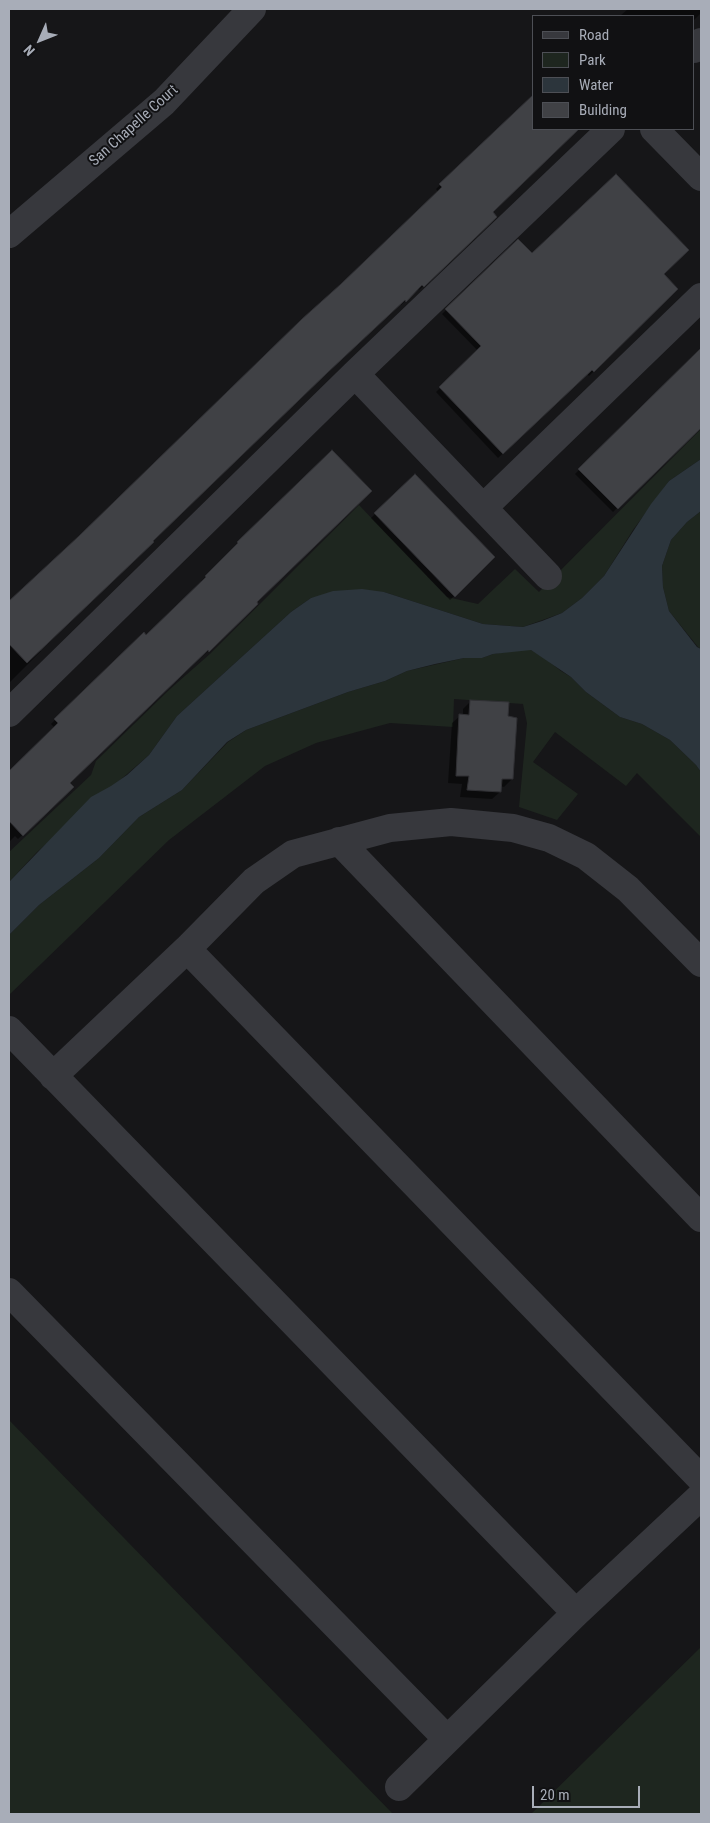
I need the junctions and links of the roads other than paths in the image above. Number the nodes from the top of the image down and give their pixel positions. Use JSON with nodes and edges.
{"nodes":[{"id":1,"x":252,"y":9,"type":"edge"},
{"id":2,"x":610,"y":130,"type":"edge"},
{"id":3,"x":655,"y":130,"type":"edge"},
{"id":4,"x":701,"y":177,"type":"edge"},
{"id":5,"x":9,"y":234,"type":"edge"},
{"id":6,"x":701,"y":297,"type":"edge"},
{"id":7,"x":355,"y":374,"type":"junction"},
{"id":8,"x":483,"y":508,"type":"junction"},
{"id":9,"x":548,"y":576,"type":"dead end"},
{"id":10,"x":9,"y":713,"type":"edge"},
{"id":11,"x":339,"y":841,"type":"junction"},
{"id":12,"x":186,"y":949,"type":"junction"},
{"id":13,"x":701,"y":963,"type":"edge"},
{"id":14,"x":9,"y":1030,"type":"edge"},
{"id":15,"x":53,"y":1076,"type":"junction"},
{"id":16,"x":701,"y":1218,"type":"edge"},
{"id":17,"x":9,"y":1292,"type":"edge"},
{"id":18,"x":701,"y":1479,"type":"edge"},
{"id":19,"x":701,"y":1496,"type":"edge"},
{"id":20,"x":576,"y":1613,"type":"junction"},
{"id":21,"x":447,"y":1739,"type":"junction"},
{"id":22,"x":399,"y":1787,"type":"dead end"}],
"edges":[{"from":1,"to":5,"type":"street","name":"San Chapelle Court"},
{"from":2,"to":7,"type":"street"},
{"from":3,"to":4,"type":"street"},
{"from":6,"to":8,"type":"street"},
{"from":7,"to":8,"type":"street"},
{"from":7,"to":10,"type":"street"},
{"from":8,"to":9,"type":"street"},
{"from":11,"to":12,"type":"street"},
{"from":11,"to":13,"type":"street"},
{"from":11,"to":16,"type":"street"},
{"from":12,"to":15,"type":"street"},
{"from":12,"to":18,"type":"street"},
{"from":14,"to":15,"type":"street"},
{"from":15,"to":20,"type":"street"},
{"from":17,"to":21,"type":"street"},
{"from":19,"to":20,"type":"street"},
{"from":20,"to":21,"type":"street"},
{"from":21,"to":22,"type":"street"}]}
